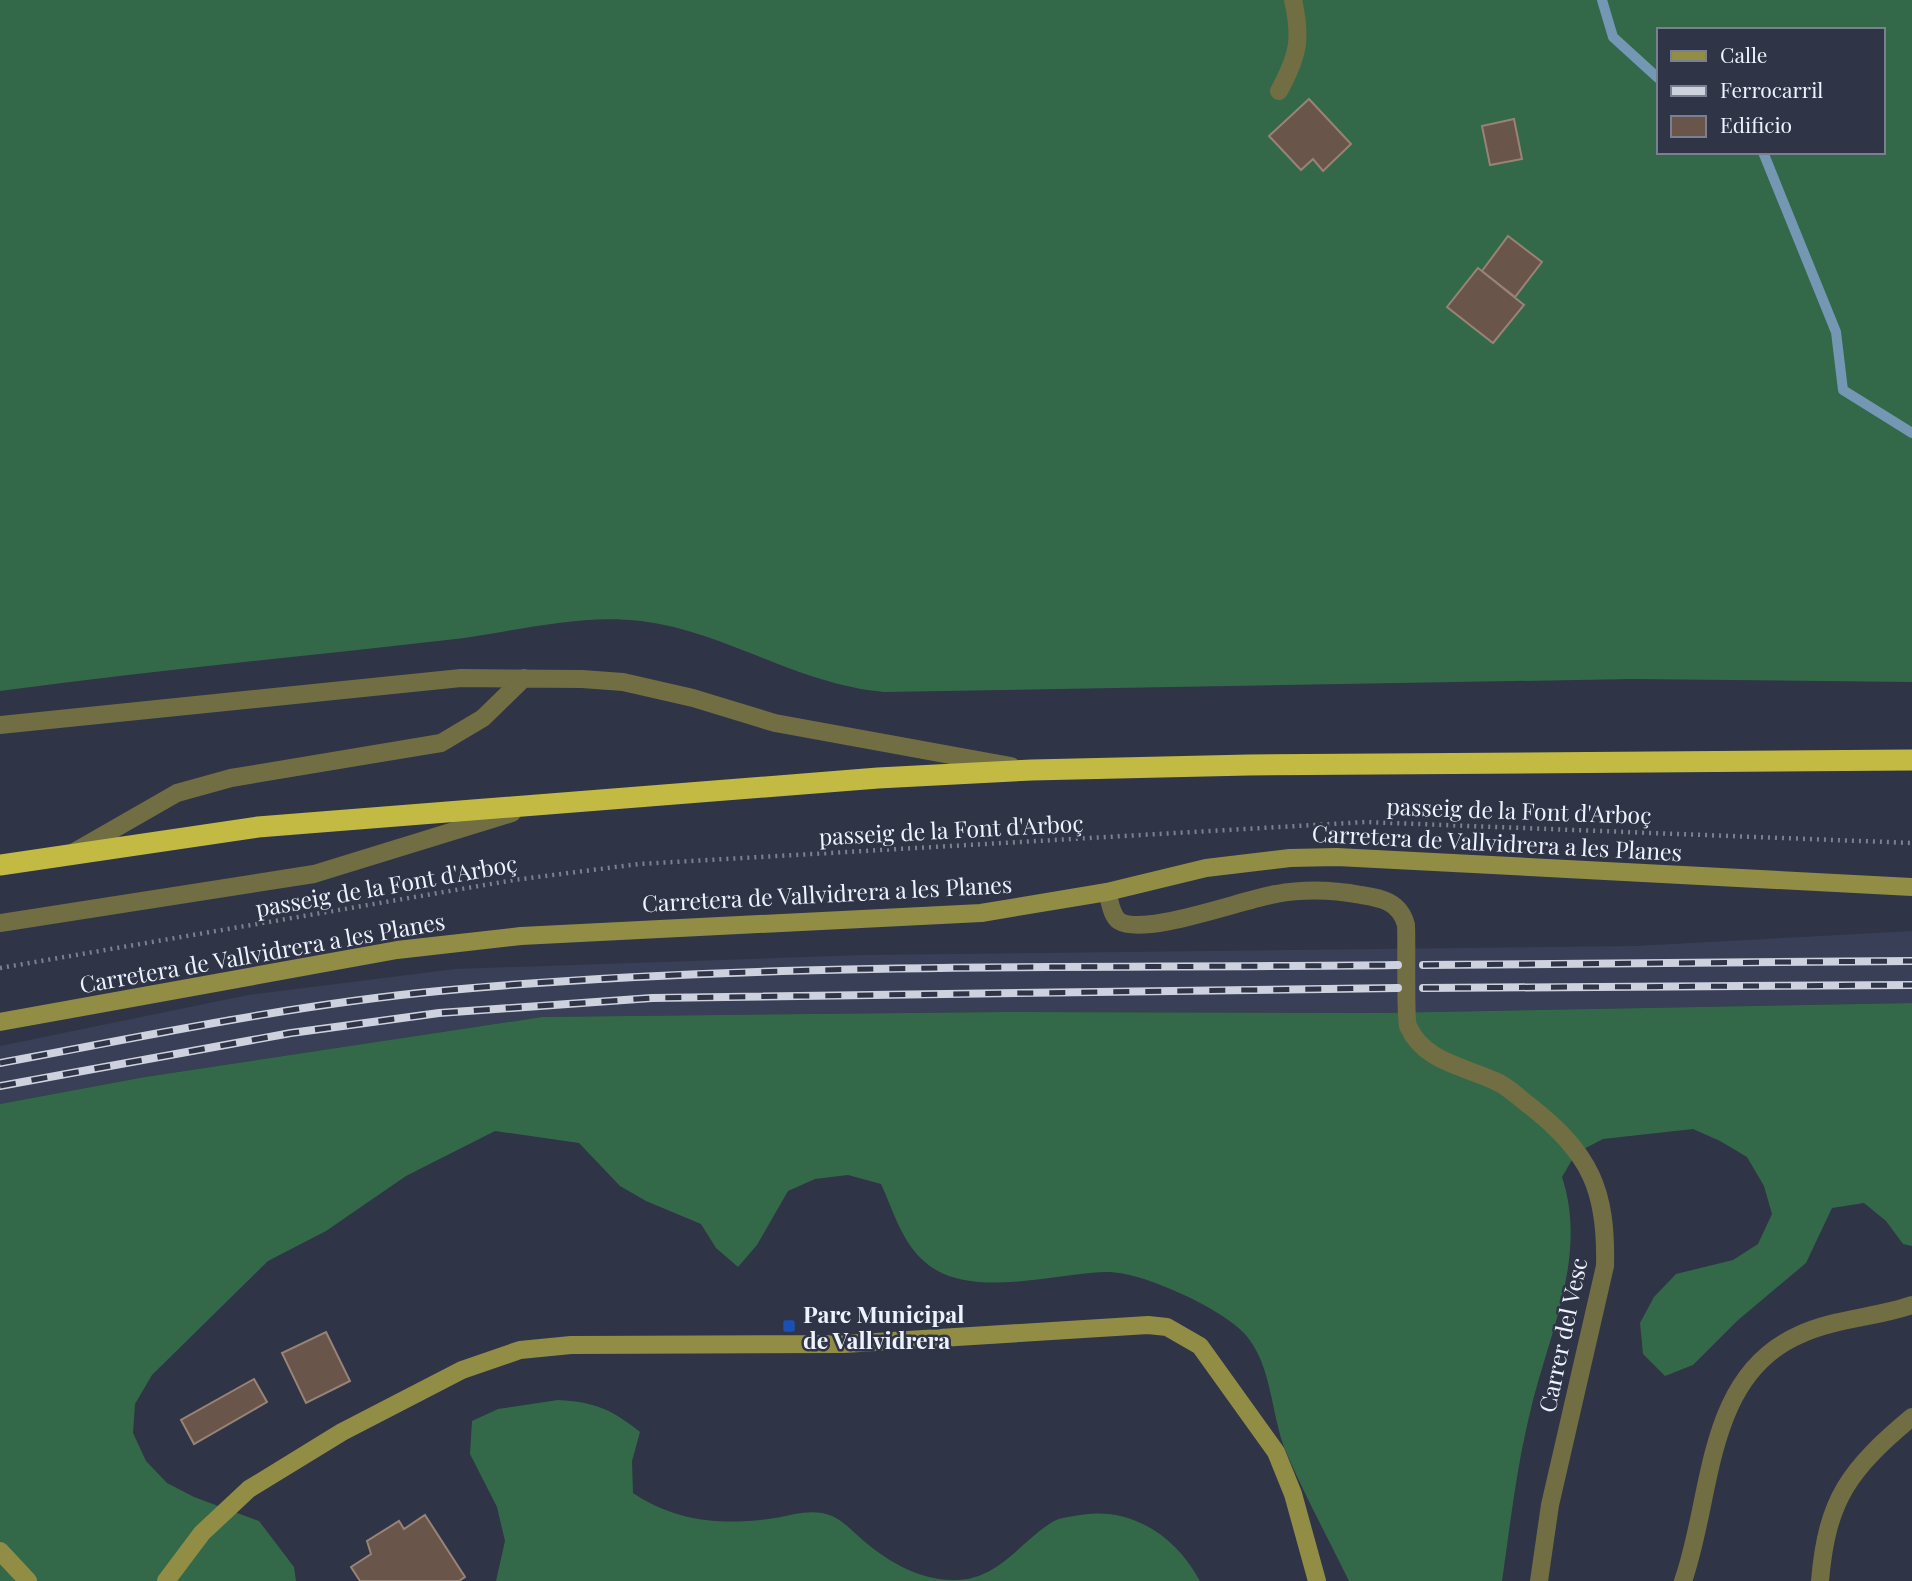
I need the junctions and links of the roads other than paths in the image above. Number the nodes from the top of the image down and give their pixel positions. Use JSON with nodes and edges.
{"nodes":[{"id":1,"x":1293,"y":0,"type":"edge"},
{"id":2,"x":1279,"y":91,"type":"dead end"},
{"id":3,"x":524,"y":678,"type":"junction"},
{"id":4,"x":0,"y":725,"type":"edge"},
{"id":5,"x":1912,"y":760,"type":"edge"},
{"id":6,"x":1032,"y":770,"type":"junction"},
{"id":7,"x":543,"y":803,"type":"junction"},
{"id":8,"x":70,"y":854,"type":"junction"},
{"id":9,"x":0,"y":865,"type":"edge"},
{"id":10,"x":1912,"y":887,"type":"edge"},
{"id":11,"x":1107,"y":892,"type":"junction"},
{"id":12,"x":0,"y":923,"type":"edge"},
{"id":13,"x":0,"y":1022,"type":"edge"},
{"id":14,"x":1912,"y":1304,"type":"edge"},
{"id":15,"x":1912,"y":1417,"type":"edge"},
{"id":16,"x":0,"y":1551,"type":"edge"},
{"id":17,"x":28,"y":1581,"type":"edge"},
{"id":18,"x":166,"y":1581,"type":"edge"},
{"id":19,"x":1317,"y":1581,"type":"edge"},
{"id":20,"x":1539,"y":1581,"type":"edge"},
{"id":21,"x":1683,"y":1581,"type":"edge"},
{"id":22,"x":1820,"y":1581,"type":"edge"}],
"edges":[{"from":1,"to":2,"type":"street"},
{"from":3,"to":4,"type":"street"},
{"from":3,"to":6,"type":"street"},
{"from":3,"to":8,"type":"street"},
{"from":5,"to":6,"type":"highway"},
{"from":6,"to":7,"type":"highway"},
{"from":7,"to":8,"type":"highway"},
{"from":7,"to":12,"type":"street"},
{"from":8,"to":9,"type":"highway"},
{"from":10,"to":11,"type":"main road","name":"Carretera de Vallvidrera a les Planes"},
{"from":11,"to":13,"type":"main road","name":"Carretera de Vallvidrera a les Planes"},
{"from":11,"to":20,"type":"street","name":"Carrer del Vesc"},
{"from":14,"to":21,"type":"street"},
{"from":15,"to":22,"type":"street"},
{"from":16,"to":17,"type":"main road"},
{"from":18,"to":19,"type":"main road"}]}
